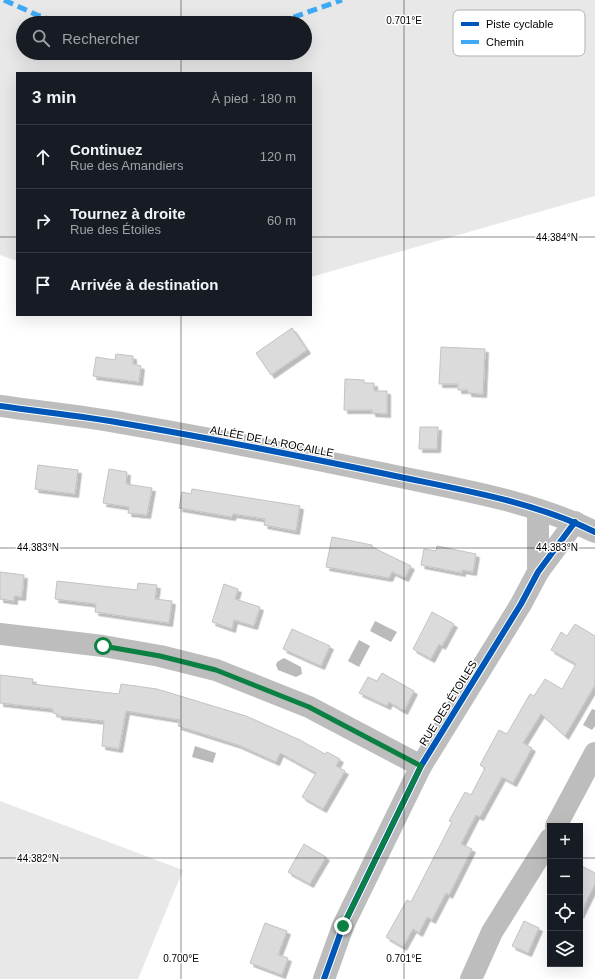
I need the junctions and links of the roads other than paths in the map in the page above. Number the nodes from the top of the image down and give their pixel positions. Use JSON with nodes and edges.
{"nodes":[{"id":1,"x":0,"y":406,"type":"edge"},
{"id":2,"x":538,"y":510,"type":"junction"},
{"id":3,"x":575,"y":522,"type":"junction"},
{"id":4,"x":595,"y":532,"type":"edge"},
{"id":5,"x":538,"y":572,"type":"junction"},
{"id":6,"x":0,"y":634,"type":"edge"},
{"id":7,"x":595,"y":753,"type":"edge"},
{"id":8,"x":421,"y":766,"type":"junction"},
{"id":9,"x":558,"y":823,"type":"edge"},
{"id":10,"x":547,"y":844,"type":"edge"},
{"id":11,"x":324,"y":979,"type":"edge"},
{"id":12,"x":471,"y":979,"type":"edge"}],
"edges":[{"from":1,"to":2,"type":"street","name":"ALLÉE DE LA ROCAILLE"},
{"from":2,"to":3,"type":"street","name":"ALLÉE DE LA ROCAILLE"},
{"from":2,"to":5,"type":"street"},
{"from":3,"to":4,"type":"street","name":"ALLÉE DE LA ROCAILLE"},
{"from":3,"to":5,"type":"street","name":"RUE DES ÉTOILES"},
{"from":5,"to":8,"type":"street","name":"RUE DES ÉTOILES"},
{"from":6,"to":8,"type":"street"},
{"from":7,"to":9,"type":"street"},
{"from":8,"to":11,"type":"street","name":"RUE DES ÉTOILES"},
{"from":10,"to":12,"type":"street"}]}
